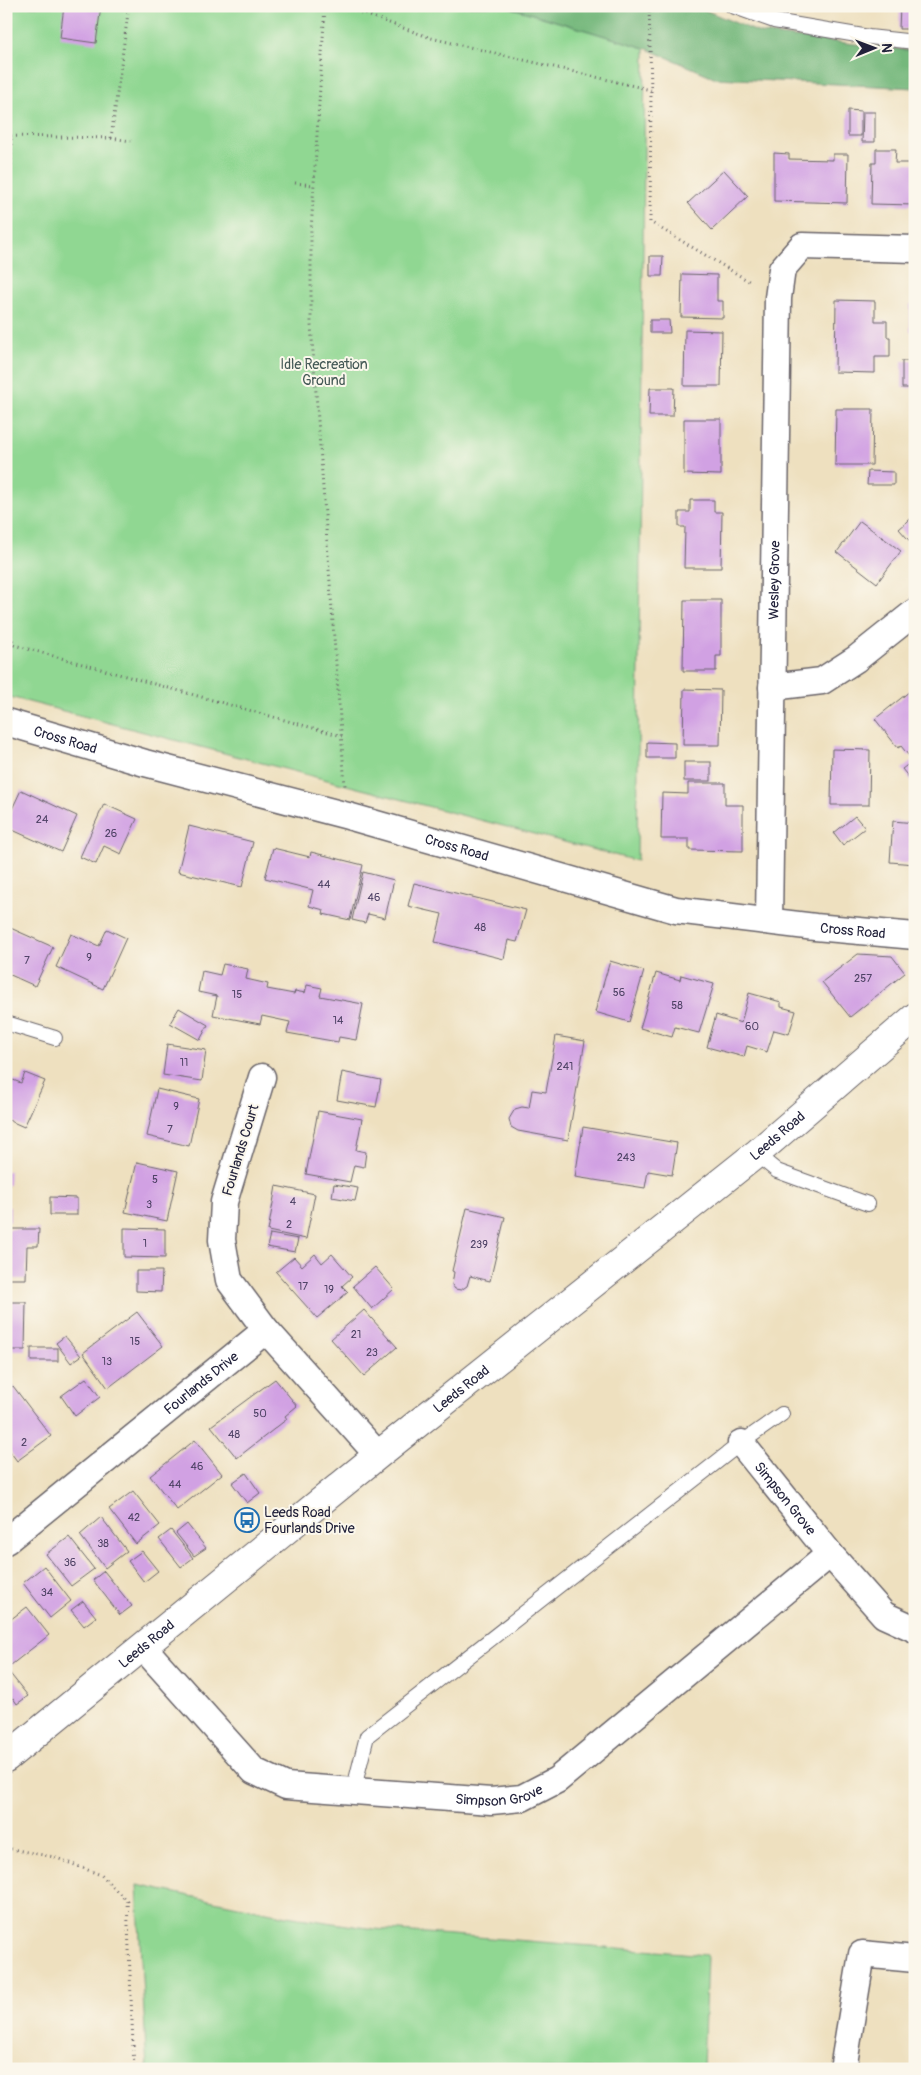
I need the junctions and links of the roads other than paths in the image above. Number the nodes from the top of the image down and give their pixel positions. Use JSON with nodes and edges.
{"nodes":[{"id":1,"x":732,"y":6,"type":"edge"},
{"id":2,"x":915,"y":42,"type":"edge"},
{"id":3,"x":915,"y":248,"type":"edge"},
{"id":4,"x":915,"y":612,"type":"edge"},
{"id":5,"x":772,"y":688,"type":"junction"},
{"id":6,"x":6,"y":722,"type":"edge"},
{"id":7,"x":769,"y":921,"type":"junction"},
{"id":8,"x":915,"y":936,"type":"edge"},
{"id":9,"x":915,"y":1017,"type":"edge"},
{"id":10,"x":6,"y":1023,"type":"edge"},
{"id":11,"x":55,"y":1038,"type":"dead end"},
{"id":12,"x":262,"y":1077,"type":"dead end"},
{"id":13,"x":756,"y":1154,"type":"junction"},
{"id":14,"x":868,"y":1204,"type":"dead end"},
{"id":15,"x":266,"y":1330,"type":"junction"},
{"id":16,"x":782,"y":1414,"type":"dead end"},
{"id":17,"x":741,"y":1443,"type":"junction"},
{"id":18,"x":378,"y":1455,"type":"junction"},
{"id":19,"x":8,"y":1535,"type":"edge"},
{"id":20,"x":830,"y":1554,"type":"junction"},
{"id":21,"x":915,"y":1629,"type":"edge"},
{"id":22,"x":143,"y":1646,"type":"junction"},
{"id":23,"x":6,"y":1758,"type":"edge"},
{"id":24,"x":353,"y":1792,"type":"junction"},
{"id":25,"x":915,"y":1958,"type":"edge"},
{"id":26,"x":843,"y":2069,"type":"edge"}],
"edges":[{"from":1,"to":2,"type":"lane"},
{"from":3,"to":5,"type":"street","name":"Wesley Grove"},
{"from":4,"to":5,"type":"street"},
{"from":5,"to":7,"type":"street","name":"Wesley Grove"},
{"from":6,"to":7,"type":"street","name":"Cross Road"},
{"from":7,"to":8,"type":"street","name":"Cross Road"},
{"from":9,"to":13,"type":"main road","name":"Leeds Road"},
{"from":10,"to":11,"type":"lane"},
{"from":12,"to":15,"type":"street","name":"Fourlands Court"},
{"from":13,"to":14,"type":"lane"},
{"from":13,"to":18,"type":"main road","name":"Leeds Road"},
{"from":15,"to":18,"type":"street"},
{"from":15,"to":19,"type":"street","name":"Fourlands Drive"},
{"from":16,"to":17,"type":"lane"},
{"from":17,"to":20,"type":"street","name":"Simpson Grove"},
{"from":17,"to":24,"type":"lane"},
{"from":18,"to":22,"type":"main road","name":"Leeds Road"},
{"from":20,"to":21,"type":"street","name":"Simpson Grove"},
{"from":20,"to":24,"type":"street","name":"Simpson Grove"},
{"from":22,"to":23,"type":"main road","name":"Leeds Road"},
{"from":22,"to":24,"type":"street","name":"Simpson Grove"},
{"from":25,"to":26,"type":"street"}]}
